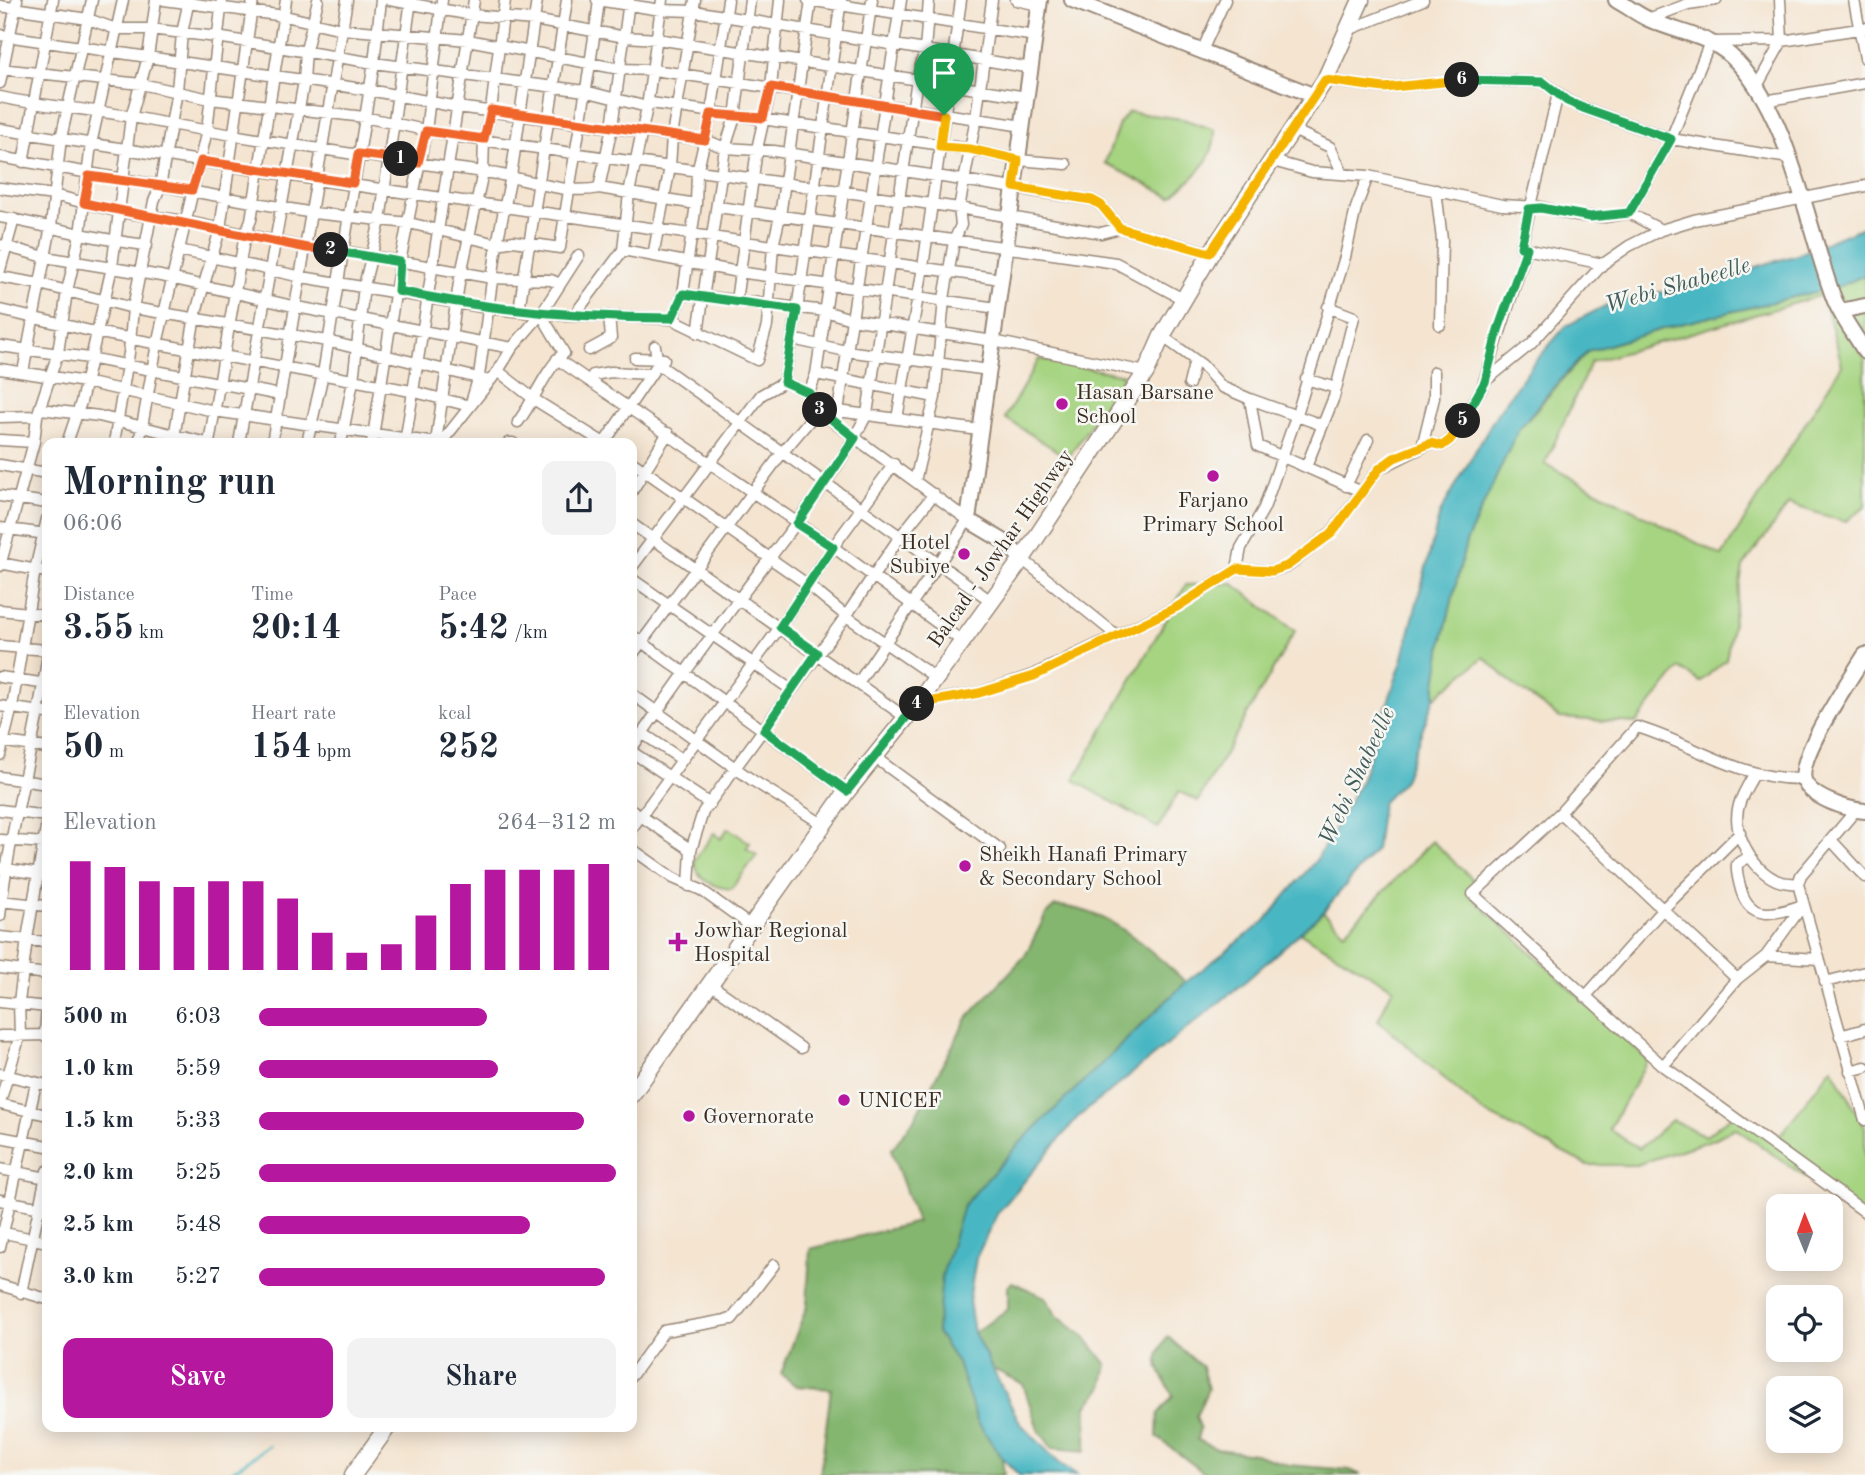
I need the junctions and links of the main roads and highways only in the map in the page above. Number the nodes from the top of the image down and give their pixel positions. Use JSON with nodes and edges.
{"nodes":[{"id":1,"x":1361,"y":0,"type":"edge"},
{"id":2,"x":637,"y":1087,"type":"edge"},
{"id":3,"x":384,"y":1432,"type":"edge"},
{"id":4,"x":353,"y":1475,"type":"edge"}],
"edges":[{"from":1,"to":2,"type":"main road","name":"Balcad - Jowhar Highway"},
{"from":3,"to":4,"type":"main road"}]}
